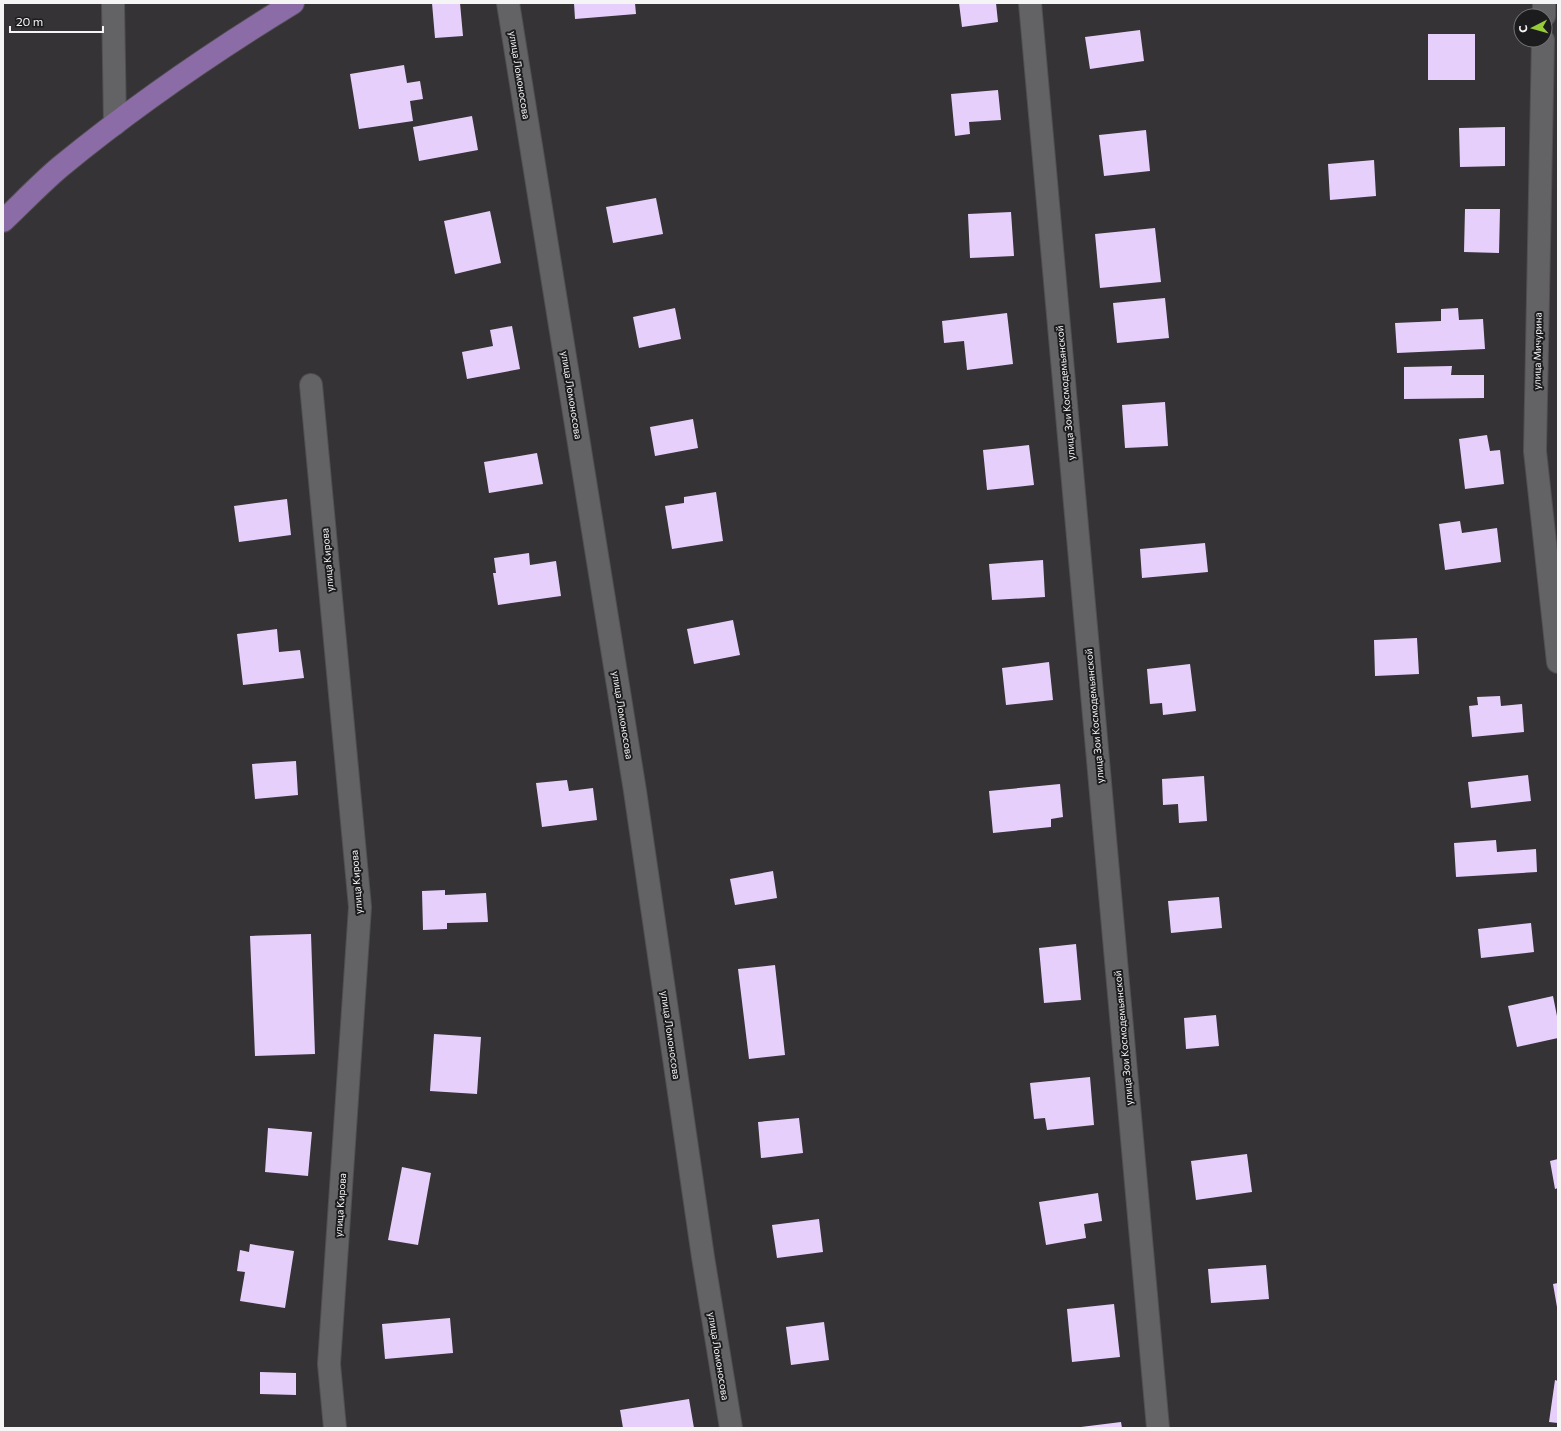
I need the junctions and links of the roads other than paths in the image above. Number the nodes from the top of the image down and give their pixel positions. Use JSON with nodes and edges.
{"nodes":[{"id":1,"x":113,"y":3,"type":"edge"},
{"id":2,"x":293,"y":3,"type":"edge"},
{"id":3,"x":508,"y":3,"type":"edge"},
{"id":4,"x":1030,"y":3,"type":"edge"},
{"id":5,"x":1543,"y":48,"type":"edge"},
{"id":6,"x":115,"y":124,"type":"junction"},
{"id":7,"x":3,"y":221,"type":"edge"},
{"id":8,"x":311,"y":385,"type":"dead end"},
{"id":9,"x":1558,"y":662,"type":"edge"},
{"id":10,"x":334,"y":1428,"type":"edge"},
{"id":11,"x":731,"y":1428,"type":"edge"},
{"id":12,"x":1158,"y":1428,"type":"edge"}],
"edges":[{"from":1,"to":6,"type":"street"},
{"from":2,"to":6,"type":"main road"},
{"from":3,"to":11,"type":"street","name":"улица Ломоносова"},
{"from":4,"to":12,"type":"street","name":"улица Зои Космодемьянской"},
{"from":5,"to":9,"type":"street","name":"улица Мичурина"},
{"from":6,"to":7,"type":"main road"},
{"from":8,"to":10,"type":"street","name":"улица Кирова"}]}
